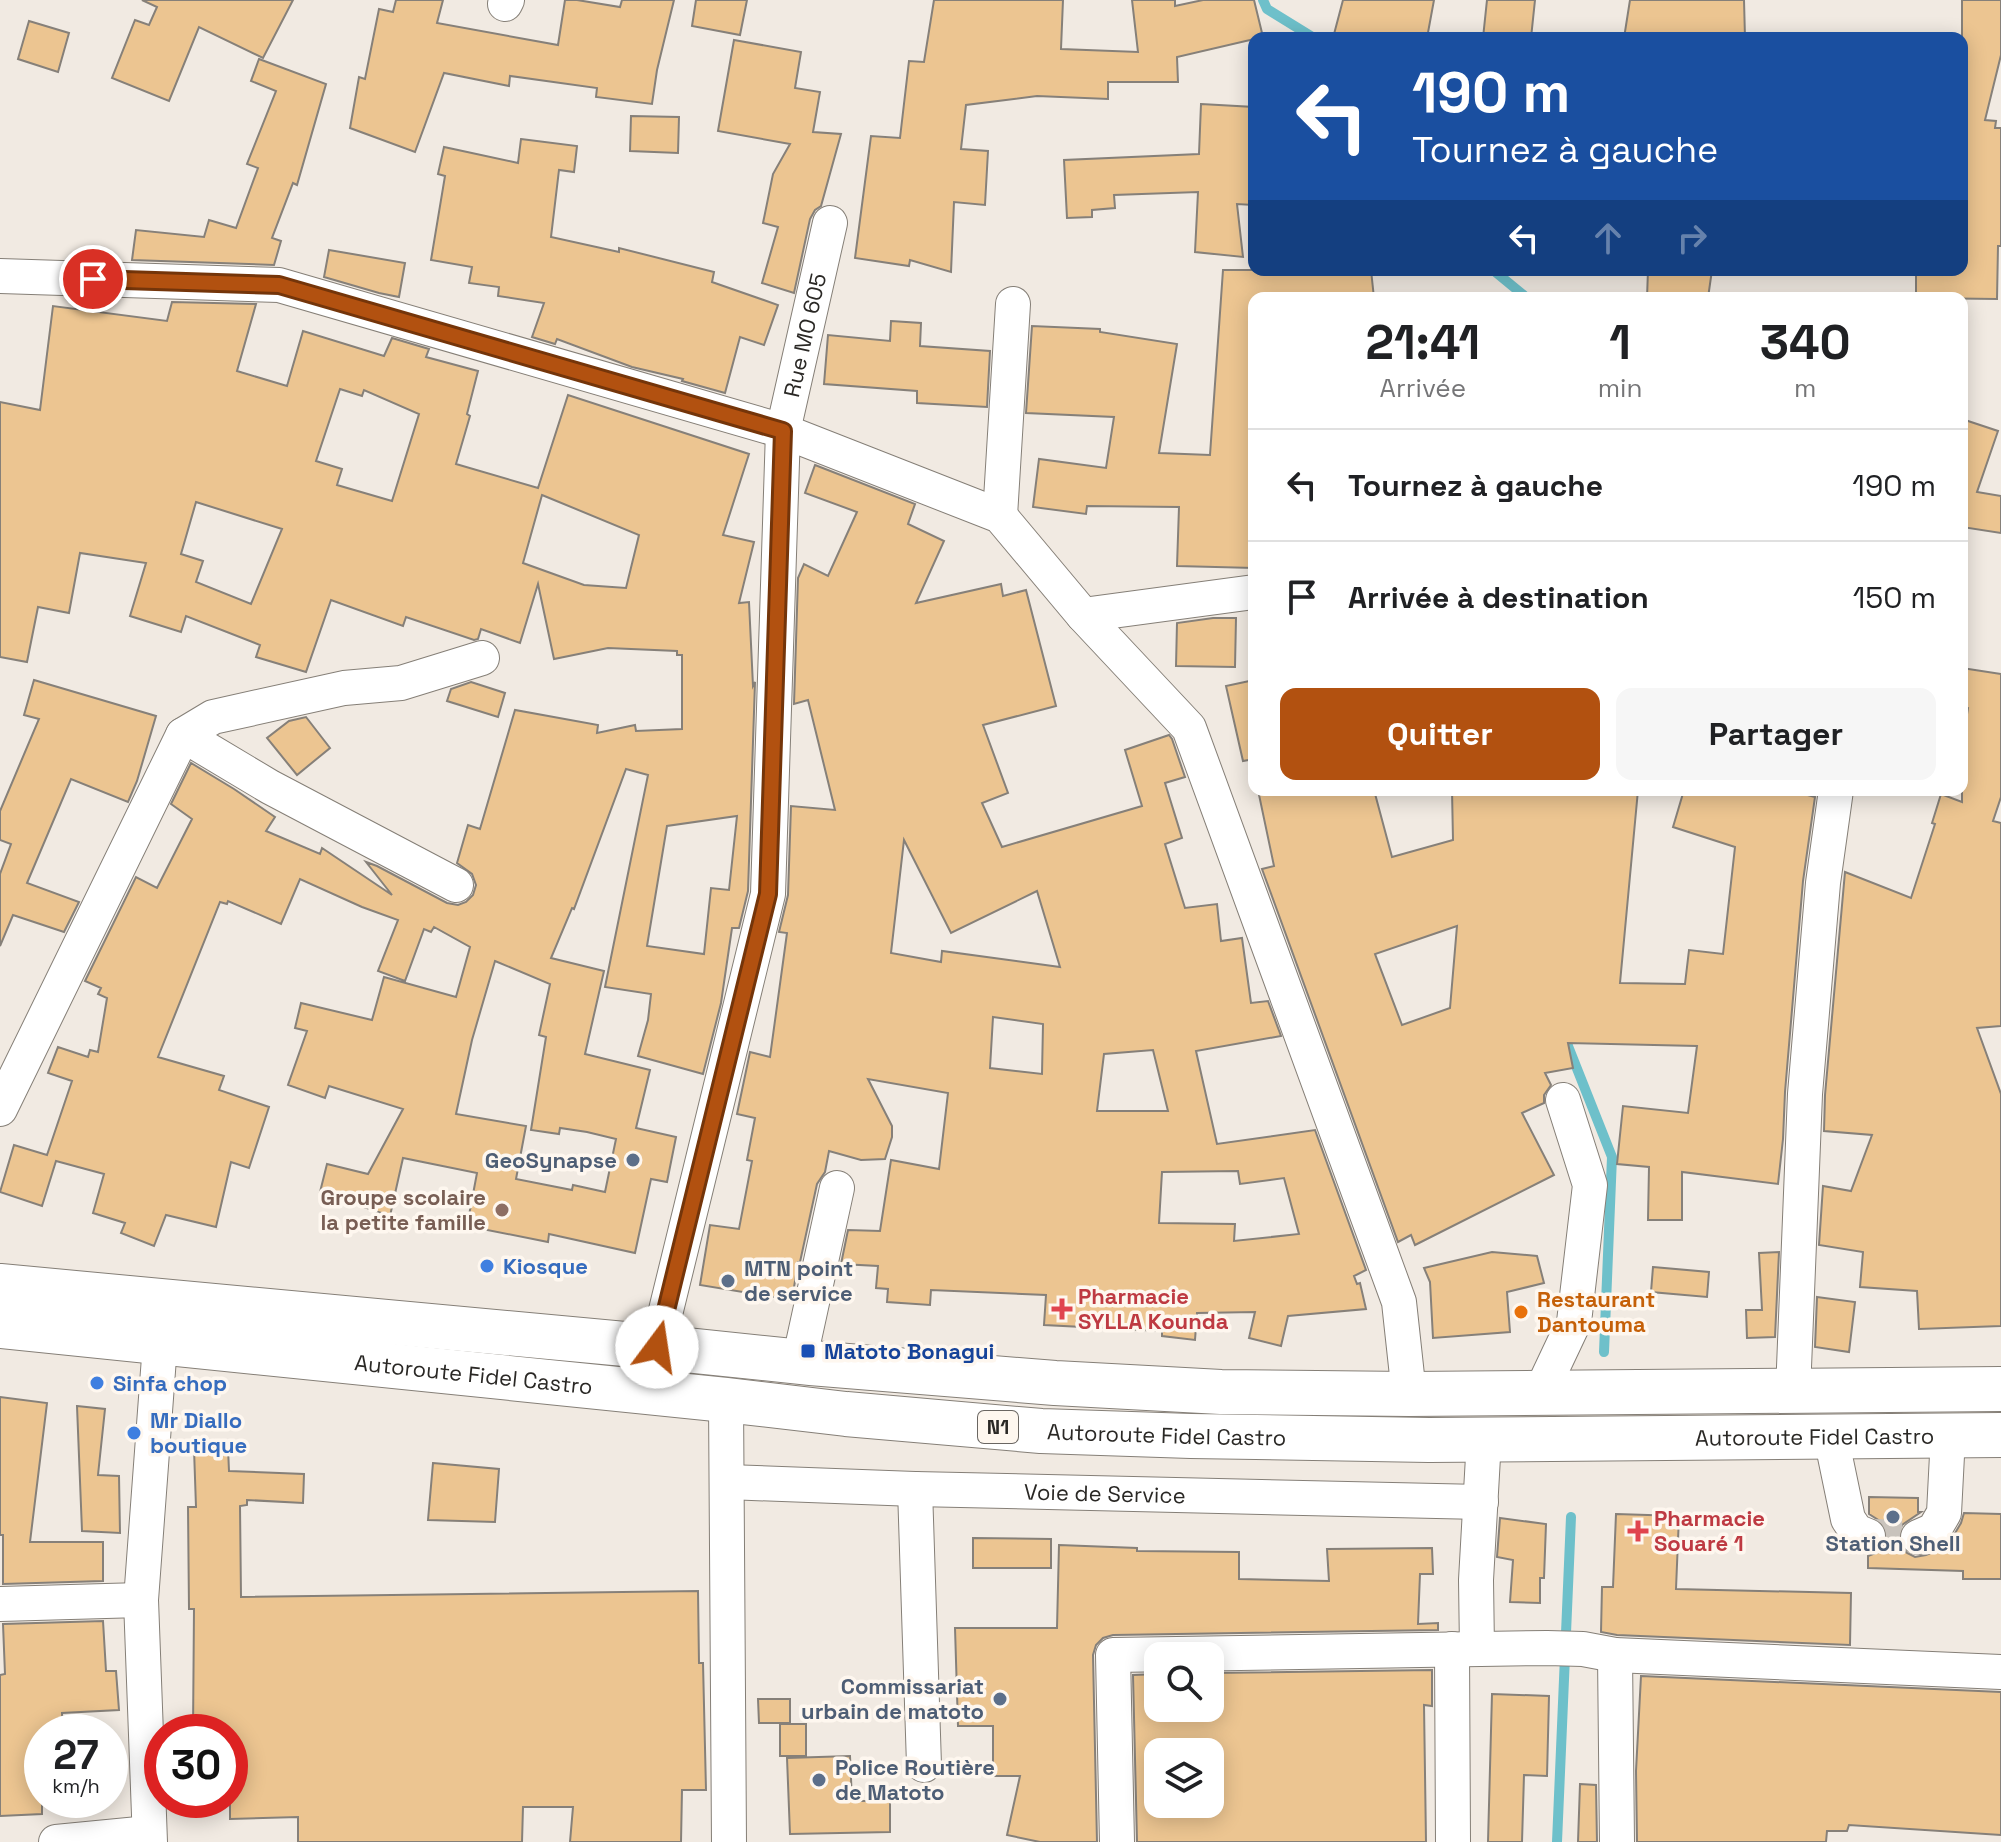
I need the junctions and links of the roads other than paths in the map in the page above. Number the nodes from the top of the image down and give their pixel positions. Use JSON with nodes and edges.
{"nodes":[{"id":1,"x":830,"y":223,"type":"dead end"},
{"id":2,"x":0,"y":276,"type":"edge"},
{"id":3,"x":1013,"y":304,"type":"dead end"},
{"id":4,"x":783,"y":431,"type":"junction"},
{"id":5,"x":1000,"y":516,"type":"junction"},
{"id":6,"x":1248,"y":593,"type":"edge"},
{"id":7,"x":1083,"y":615,"type":"junction"},
{"id":8,"x":482,"y":658,"type":"dead end"},
{"id":9,"x":183,"y":735,"type":"junction"},
{"id":10,"x":1835,"y":796,"type":"edge"},
{"id":11,"x":456,"y":885,"type":"dead end"},
{"id":12,"x":1563,"y":1100,"type":"dead end"},
{"id":13,"x":0,"y":1109,"type":"edge"},
{"id":14,"x":837,"y":1188,"type":"dead end"},
{"id":15,"x":0,"y":1286,"type":"edge"},
{"id":16,"x":0,"y":1326,"type":"edge"},
{"id":17,"x":160,"y":1344,"type":"junction"},
{"id":18,"x":657,"y":1347,"type":"junction"},
{"id":19,"x":799,"y":1362,"type":"junction"},
{"id":20,"x":2001,"y":1389,"type":"edge"},
{"id":21,"x":1793,"y":1392,"type":"junction"},
{"id":22,"x":1409,"y":1394,"type":"junction"},
{"id":23,"x":1540,"y":1394,"type":"junction"},
{"id":24,"x":726,"y":1400,"type":"junction"},
{"id":25,"x":2001,"y":1435,"type":"edge"},
{"id":26,"x":1948,"y":1436,"type":"junction"},
{"id":27,"x":1831,"y":1437,"type":"junction"},
{"id":28,"x":1484,"y":1439,"type":"junction"},
{"id":29,"x":727,"y":1482,"type":"junction"},
{"id":30,"x":915,"y":1489,"type":"junction"},
{"id":31,"x":1481,"y":1502,"type":"junction"},
{"id":32,"x":1868,"y":1536,"type":"dead end"},
{"id":33,"x":1918,"y":1537,"type":"dead end"},
{"id":34,"x":141,"y":1600,"type":"junction"},
{"id":35,"x":0,"y":1604,"type":"edge"},
{"id":36,"x":1465,"y":1649,"type":"junction"},
{"id":37,"x":1599,"y":1652,"type":"junction"},
{"id":38,"x":2001,"y":1672,"type":"edge"},
{"id":39,"x":924,"y":1765,"type":"dead end"},
{"id":40,"x":150,"y":1838,"type":"edge"},
{"id":41,"x":56,"y":1842,"type":"edge"},
{"id":42,"x":729,"y":1842,"type":"edge"},
{"id":43,"x":1117,"y":1842,"type":"edge"},
{"id":44,"x":1453,"y":1842,"type":"edge"},
{"id":45,"x":1617,"y":1842,"type":"edge"}],
"edges":[{"from":1,"to":4,"type":"street","name":"Rue MO 605"},
{"from":2,"to":4,"type":"street"},
{"from":3,"to":5,"type":"street"},
{"from":4,"to":5,"type":"street"},
{"from":4,"to":18,"type":"street","name":"Rue MO 605"},
{"from":5,"to":7,"type":"street"},
{"from":6,"to":7,"type":"street"},
{"from":7,"to":22,"type":"street"},
{"from":8,"to":9,"type":"street"},
{"from":9,"to":11,"type":"street"},
{"from":9,"to":13,"type":"street"},
{"from":10,"to":21,"type":"street"},
{"from":12,"to":23,"type":"street"},
{"from":14,"to":19,"type":"street"},
{"from":15,"to":18,"type":"highway","name":"Autoroute Fidel Castro","number":"N1"},
{"from":16,"to":17,"type":"highway","name":"Autoroute Fidel Castro","number":"N1"},
{"from":17,"to":24,"type":"highway","name":"Autoroute Fidel Castro","number":"N1"},
{"from":17,"to":34,"type":"street"},
{"from":18,"to":19,"type":"highway","name":"Autoroute Fidel Castro","number":"N1"},
{"from":19,"to":22,"type":"highway","name":"Autoroute Fidel Castro","number":"N1"},
{"from":20,"to":21,"type":"highway","name":"Autoroute Fidel Castro","number":"N1"},
{"from":21,"to":23,"type":"highway","name":"Autoroute Fidel Castro","number":"N1"},
{"from":22,"to":23,"type":"highway","name":"Autoroute Fidel Castro","number":"N1"},
{"from":24,"to":28,"type":"highway","name":"Autoroute Fidel Castro","number":"N1"},
{"from":24,"to":29,"type":"street"},
{"from":25,"to":26,"type":"highway","name":"Autoroute Fidel Castro","number":"N1"},
{"from":26,"to":27,"type":"highway","name":"Autoroute Fidel Castro","number":"N1"},
{"from":26,"to":33,"type":"street"},
{"from":27,"to":28,"type":"highway","name":"Autoroute Fidel Castro","number":"N1"},
{"from":27,"to":32,"type":"street"},
{"from":28,"to":31,"type":"street"},
{"from":29,"to":30,"type":"street","name":"Voie de Service"},
{"from":29,"to":42,"type":"street"},
{"from":30,"to":31,"type":"street","name":"Voie de Service"},
{"from":30,"to":39,"type":"street"},
{"from":31,"to":36,"type":"street"},
{"from":34,"to":35,"type":"street"},
{"from":34,"to":40,"type":"street"},
{"from":36,"to":37,"type":"street"},
{"from":36,"to":43,"type":"street"},
{"from":36,"to":44,"type":"street"},
{"from":37,"to":38,"type":"street"},
{"from":37,"to":45,"type":"street"},
{"from":40,"to":41,"type":"street"}]}
